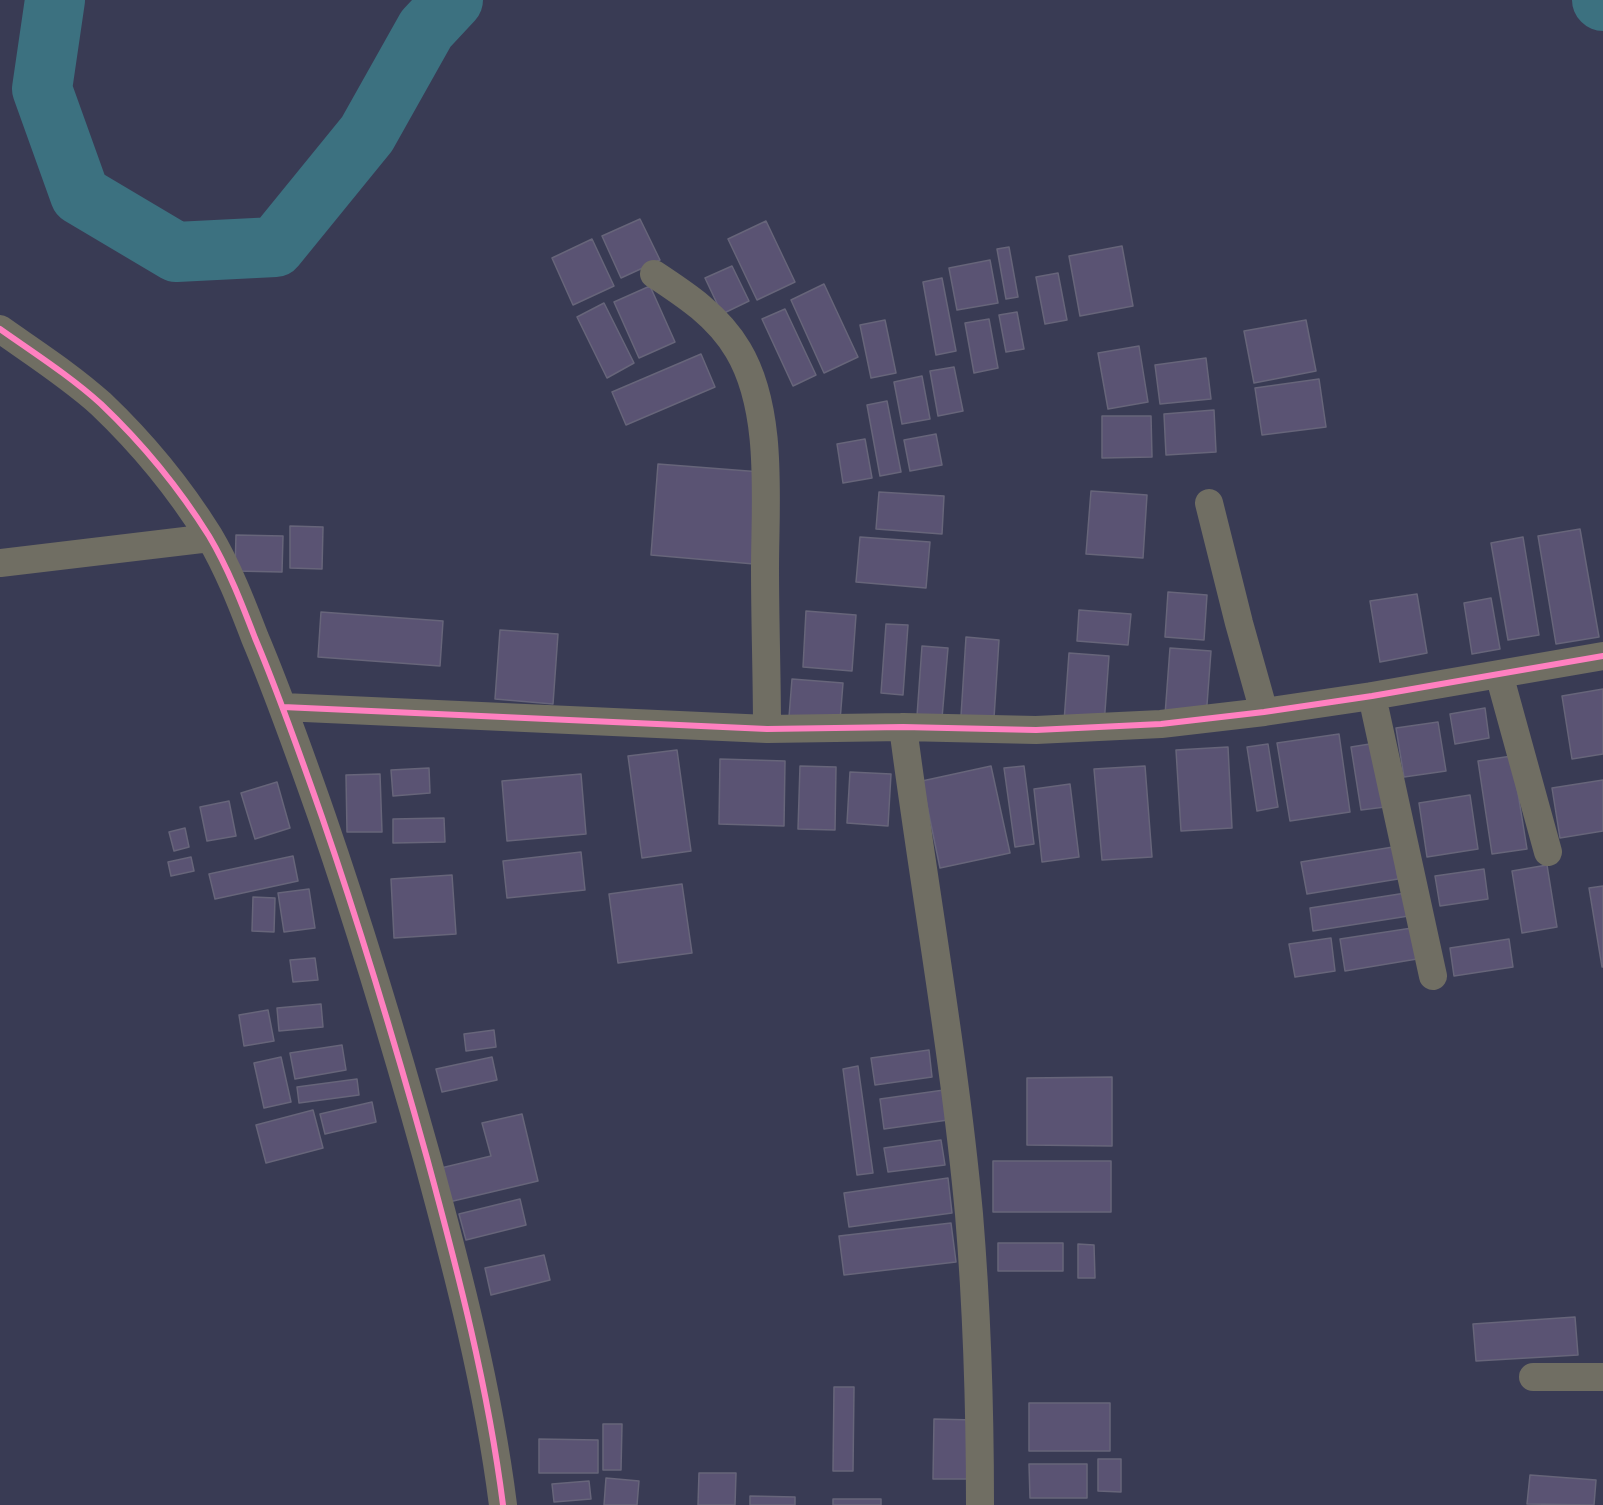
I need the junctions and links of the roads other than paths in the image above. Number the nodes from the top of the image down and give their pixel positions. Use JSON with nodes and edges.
{"nodes":[{"id":1,"x":654,"y":274,"type":"dead end"},
{"id":2,"x":0,"y":329,"type":"edge"},
{"id":3,"x":1209,"y":503,"type":"dead end"},
{"id":4,"x":210,"y":538,"type":"junction"},
{"id":5,"x":0,"y":563,"type":"edge"},
{"id":6,"x":1603,"y":656,"type":"edge"},
{"id":7,"x":1499,"y":674,"type":"junction"},
{"id":8,"x":1372,"y":696,"type":"junction"},
{"id":9,"x":284,"y":707,"type":"junction"},
{"id":10,"x":1264,"y":712,"type":"junction"},
{"id":11,"x":903,"y":727,"type":"junction"},
{"id":12,"x":768,"y":729,"type":"junction"},
{"id":13,"x":1548,"y":852,"type":"dead end"},
{"id":14,"x":1433,"y":976,"type":"dead end"},
{"id":15,"x":1533,"y":1377,"type":"dead end"},
{"id":16,"x":1603,"y":1377,"type":"edge"},
{"id":17,"x":503,"y":1505,"type":"edge"},
{"id":18,"x":980,"y":1505,"type":"edge"}],
"edges":[{"from":1,"to":12,"type":"street"},
{"from":2,"to":4,"type":"street"},
{"from":3,"to":10,"type":"street"},
{"from":4,"to":5,"type":"street"},
{"from":4,"to":9,"type":"street"},
{"from":6,"to":7,"type":"street"},
{"from":7,"to":8,"type":"street"},
{"from":7,"to":13,"type":"street"},
{"from":8,"to":10,"type":"street"},
{"from":8,"to":14,"type":"street"},
{"from":9,"to":12,"type":"street"},
{"from":9,"to":17,"type":"street"},
{"from":10,"to":11,"type":"street"},
{"from":11,"to":12,"type":"street"},
{"from":11,"to":18,"type":"street"},
{"from":15,"to":16,"type":"street"}]}
